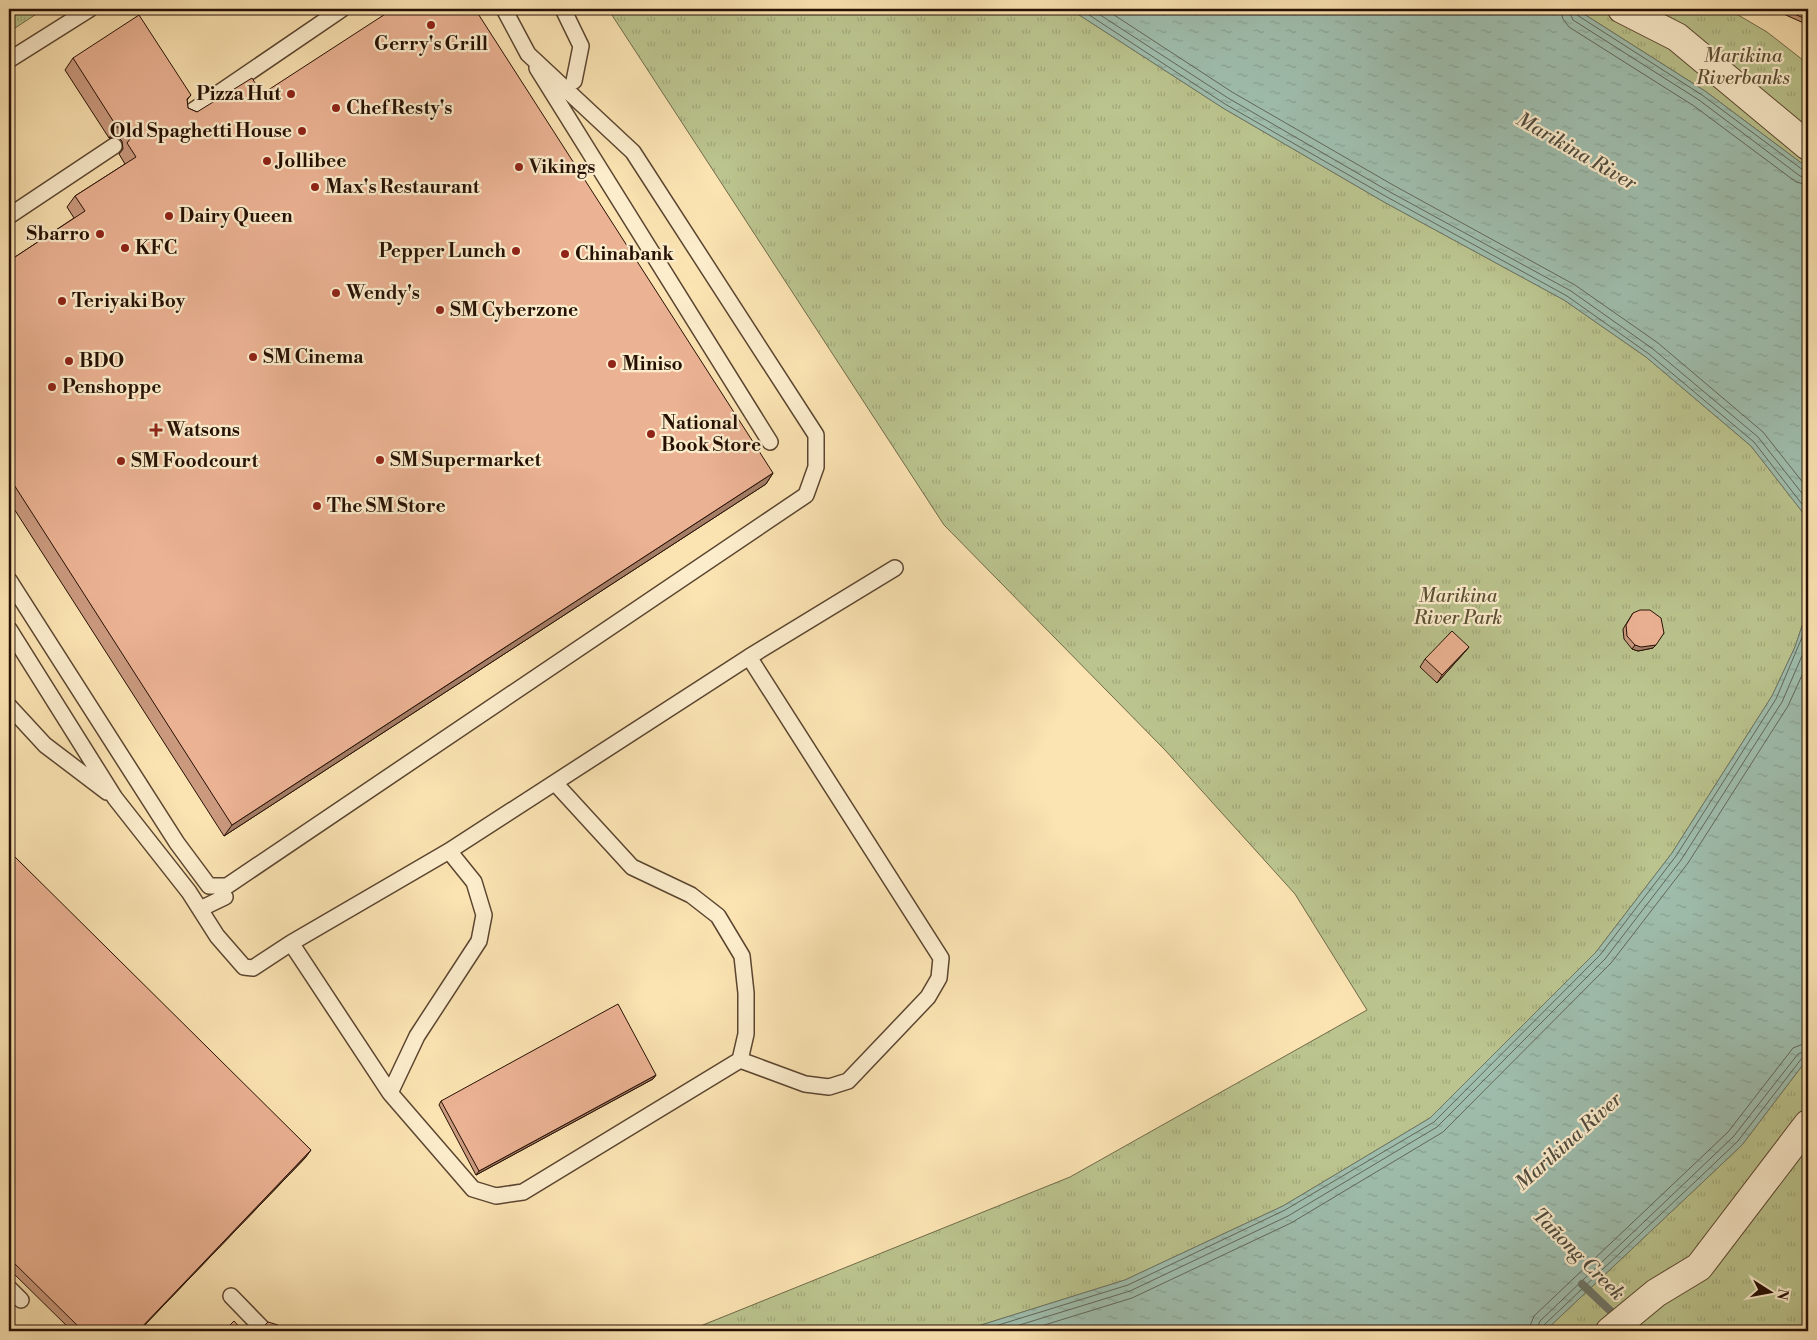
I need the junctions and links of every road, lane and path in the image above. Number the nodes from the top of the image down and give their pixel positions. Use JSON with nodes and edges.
{"nodes":[{"id":1,"x":90,"y":9,"type":"edge"},
{"id":2,"x":504,"y":9,"type":"edge"},
{"id":3,"x":563,"y":9,"type":"edge"},
{"id":4,"x":1622,"y":9,"type":"edge"},
{"id":5,"x":338,"y":10,"type":"edge"},
{"id":6,"x":528,"y":54,"type":"junction"},
{"id":7,"x":9,"y":60,"type":"edge"},
{"id":8,"x":574,"y":81,"type":"dead end"},
{"id":9,"x":188,"y":114,"type":"edge"},
{"id":10,"x":114,"y":146,"type":"dead end"},
{"id":11,"x":1808,"y":146,"type":"edge"},
{"id":12,"x":9,"y":216,"type":"edge"},
{"id":13,"x":770,"y":442,"type":"dead end"},
{"id":14,"x":895,"y":568,"type":"dead end"},
{"id":15,"x":9,"y":580,"type":"edge"},
{"id":16,"x":9,"y":629,"type":"edge"},
{"id":17,"x":748,"y":657,"type":"junction"},
{"id":18,"x":9,"y":706,"type":"edge"},
{"id":19,"x":555,"y":783,"type":"junction"},
{"id":20,"x":115,"y":798,"type":"junction"},
{"id":21,"x":449,"y":851,"type":"junction"},
{"id":22,"x":224,"y":897,"type":"dead end"},
{"id":23,"x":200,"y":909,"type":"junction"},
{"id":24,"x":291,"y":943,"type":"junction"},
{"id":25,"x":740,"y":1060,"type":"junction"},
{"id":26,"x":390,"y":1093,"type":"junction"},
{"id":27,"x":1808,"y":1124,"type":"edge"},
{"id":28,"x":9,"y":1288,"type":"edge"},
{"id":29,"x":231,"y":1296,"type":"dead end"},
{"id":30,"x":21,"y":1300,"type":"dead end"},
{"id":31,"x":266,"y":1331,"type":"edge"},
{"id":32,"x":1610,"y":1331,"type":"edge"}],
"edges":[{"from":1,"to":7,"type":"lane"},
{"from":2,"to":6,"type":"lane"},
{"from":3,"to":8,"type":"lane"},
{"from":4,"to":11,"type":"street"},
{"from":5,"to":9,"type":"lane"},
{"from":6,"to":13,"type":"lane"},
{"from":6,"to":15,"type":"lane"},
{"from":10,"to":12,"type":"lane"},
{"from":14,"to":17,"type":"lane"},
{"from":16,"to":20,"type":"lane"},
{"from":17,"to":19,"type":"lane"},
{"from":17,"to":25,"type":"lane"},
{"from":18,"to":20,"type":"lane"},
{"from":19,"to":21,"type":"lane"},
{"from":19,"to":25,"type":"lane"},
{"from":20,"to":23,"type":"lane"},
{"from":21,"to":24,"type":"lane"},
{"from":21,"to":26,"type":"lane"},
{"from":22,"to":23,"type":"lane"},
{"from":23,"to":24,"type":"lane"},
{"from":24,"to":26,"type":"lane"},
{"from":25,"to":26,"type":"lane"},
{"from":27,"to":32,"type":"street"},
{"from":28,"to":30,"type":"lane"},
{"from":29,"to":31,"type":"lane"}]}
